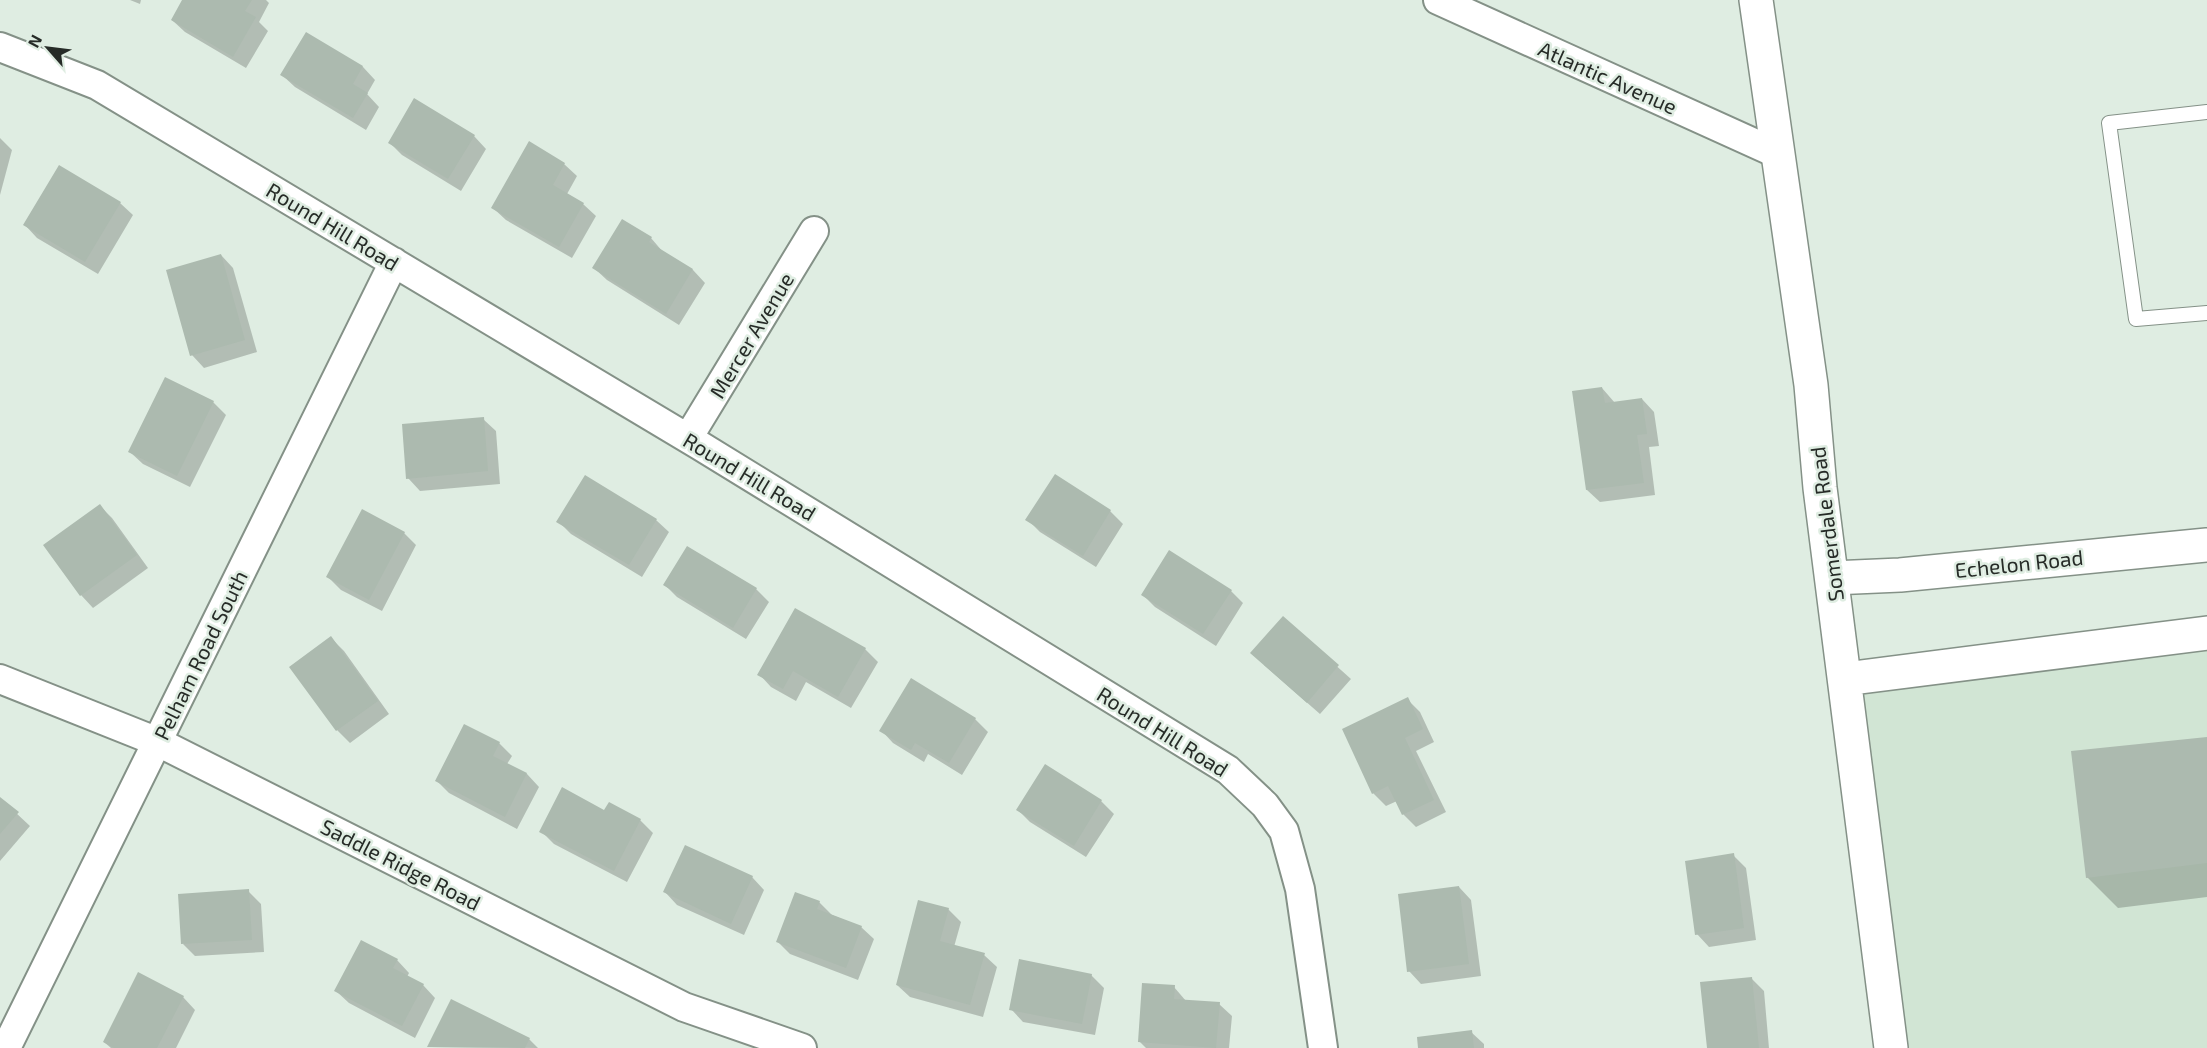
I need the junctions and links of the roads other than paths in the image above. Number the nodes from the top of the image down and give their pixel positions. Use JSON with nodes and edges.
{"nodes":[{"id":1,"x":1438,"y":0,"type":"edge"},
{"id":2,"x":1756,"y":0,"type":"edge"},
{"id":3,"x":0,"y":47,"type":"edge"},
{"id":4,"x":2207,"y":112,"type":"edge"},
{"id":5,"x":1778,"y":154,"type":"junction"},
{"id":6,"x":814,"y":231,"type":"dead end"},
{"id":7,"x":394,"y":262,"type":"junction"},
{"id":8,"x":2207,"y":313,"type":"edge"},
{"id":9,"x":688,"y":438,"type":"junction"},
{"id":10,"x":2207,"y":545,"type":"edge"},
{"id":11,"x":1832,"y":578,"type":"junction"},
{"id":12,"x":2207,"y":633,"type":"edge"},
{"id":13,"x":0,"y":678,"type":"edge"},
{"id":14,"x":1845,"y":679,"type":"junction"},
{"id":15,"x":158,"y":742,"type":"junction"},
{"id":16,"x":6,"y":1048,"type":"edge"},
{"id":17,"x":802,"y":1048,"type":"edge"},
{"id":18,"x":1323,"y":1048,"type":"edge"},
{"id":19,"x":1891,"y":1048,"type":"edge"}],
"edges":[{"from":1,"to":5,"type":"street","name":"Atlantic Avenue"},
{"from":2,"to":5,"type":"main road","name":"Somerdale Road"},
{"from":3,"to":7,"type":"street","name":"Round Hill Road"},
{"from":4,"to":8,"type":"lane"},
{"from":5,"to":11,"type":"main road","name":"Somerdale Road"},
{"from":6,"to":9,"type":"street","name":"Mercer Avenue"},
{"from":7,"to":9,"type":"street","name":"Round Hill Road"},
{"from":7,"to":15,"type":"street","name":"Pelham Road South"},
{"from":9,"to":18,"type":"street","name":"Round Hill Road"},
{"from":10,"to":11,"type":"main road","name":"Echelon Road"},
{"from":11,"to":14,"type":"main road","name":"Somerdale Road"},
{"from":12,"to":14,"type":"main road"},
{"from":13,"to":15,"type":"street","name":"Saddle Ridge Road"},
{"from":14,"to":19,"type":"main road","name":"Somerdale Road"},
{"from":15,"to":16,"type":"street","name":"Pelham Road South"},
{"from":15,"to":17,"type":"street","name":"Saddle Ridge Road"}]}
